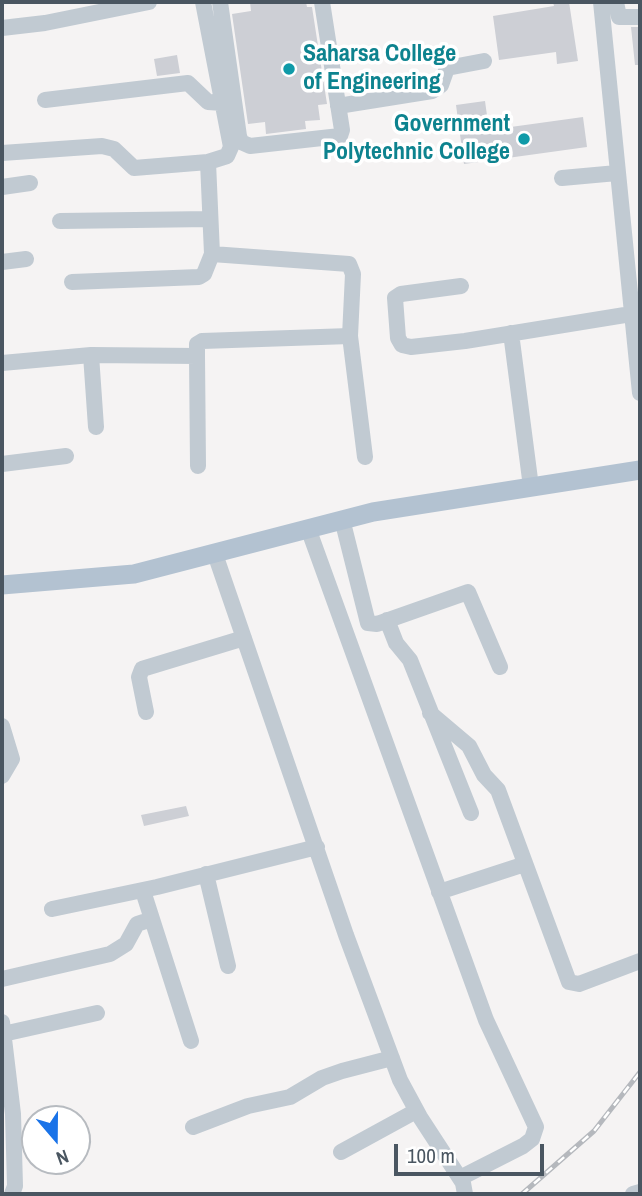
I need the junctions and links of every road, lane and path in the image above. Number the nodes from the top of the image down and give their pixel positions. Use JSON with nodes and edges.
{"nodes":[{"id":1,"x":149,"y":2,"type":"edge"},
{"id":2,"x":203,"y":2,"type":"edge"},
{"id":3,"x":220,"y":2,"type":"edge"},
{"id":4,"x":322,"y":2,"type":"edge"},
{"id":5,"x":601,"y":2,"type":"edge"},
{"id":6,"x":616,"y":2,"type":"edge"},
{"id":7,"x":103,"y":7,"type":"edge"},
{"id":8,"x":640,"y":17,"type":"edge"},
{"id":9,"x":2,"y":28,"type":"edge"},
{"id":10,"x":484,"y":61,"type":"dead end"},
{"id":11,"x":45,"y":100,"type":"dead end"},
{"id":12,"x":223,"y":103,"type":"junction"},
{"id":13,"x":338,"y":106,"type":"junction"},
{"id":14,"x":2,"y":153,"type":"edge"},
{"id":15,"x":208,"y":162,"type":"junction"},
{"id":16,"x":617,"y":173,"type":"junction"},
{"id":17,"x":562,"y":178,"type":"dead end"},
{"id":18,"x":30,"y":183,"type":"dead end"},
{"id":19,"x":2,"y":187,"type":"edge"},
{"id":20,"x":210,"y":219,"type":"junction"},
{"id":21,"x":60,"y":221,"type":"dead end"},
{"id":22,"x":212,"y":254,"type":"junction"},
{"id":23,"x":26,"y":259,"type":"dead end"},
{"id":24,"x":2,"y":262,"type":"edge"},
{"id":25,"x":72,"y":282,"type":"dead end"},
{"id":26,"x":461,"y":286,"type":"dead end"},
{"id":27,"x":631,"y":314,"type":"junction"},
{"id":28,"x":511,"y":333,"type":"junction"},
{"id":29,"x":350,"y":336,"type":"junction"},
{"id":30,"x":91,"y":355,"type":"junction"},
{"id":31,"x":197,"y":356,"type":"junction"},
{"id":32,"x":2,"y":363,"type":"edge"},
{"id":33,"x":640,"y":393,"type":"edge"},
{"id":34,"x":96,"y":427,"type":"dead end"},
{"id":35,"x":66,"y":456,"type":"dead end"},
{"id":36,"x":365,"y":457,"type":"dead end"},
{"id":37,"x":2,"y":464,"type":"edge"},
{"id":38,"x":198,"y":466,"type":"dead end"},
{"id":39,"x":640,"y":470,"type":"edge"},
{"id":40,"x":531,"y":487,"type":"junction"},
{"id":41,"x":342,"y":519,"type":"junction"},
{"id":42,"x":308,"y":528,"type":"junction"},
{"id":43,"x":215,"y":554,"type":"junction"},
{"id":44,"x":2,"y":585,"type":"edge"},
{"id":45,"x":387,"y":620,"type":"junction"},
{"id":46,"x":244,"y":638,"type":"junction"},
{"id":47,"x":500,"y":667,"type":"dead end"},
{"id":48,"x":146,"y":712,"type":"dead end"},
{"id":49,"x":430,"y":713,"type":"junction"},
{"id":50,"x":2,"y":726,"type":"edge"},
{"id":51,"x":2,"y":776,"type":"edge"},
{"id":52,"x":471,"y":813,"type":"dead end"},
{"id":53,"x":317,"y":847,"type":"junction"},
{"id":54,"x":525,"y":864,"type":"junction"},
{"id":55,"x":206,"y":874,"type":"junction"},
{"id":56,"x":143,"y":891,"type":"junction"},
{"id":57,"x":439,"y":892,"type":"junction"},
{"id":58,"x":52,"y":909,"type":"dead end"},
{"id":59,"x":152,"y":919,"type":"junction"},
{"id":60,"x":640,"y":961,"type":"edge"},
{"id":61,"x":228,"y":966,"type":"dead end"},
{"id":62,"x":2,"y":979,"type":"edge"},
{"id":63,"x":97,"y":1013,"type":"dead end"},
{"id":64,"x":3,"y":1035,"type":"edge"},
{"id":65,"x":191,"y":1041,"type":"dead end"},
{"id":66,"x":392,"y":1058,"type":"junction"},
{"id":67,"x":416,"y":1111,"type":"junction"},
{"id":68,"x":192,"y":1126,"type":"dead end"},
{"id":69,"x":341,"y":1152,"type":"dead end"},
{"id":70,"x":460,"y":1178,"type":"junction"},
{"id":71,"x":640,"y":1192,"type":"edge"},
{"id":72,"x":12,"y":1194,"type":"edge"},
{"id":73,"x":465,"y":1194,"type":"edge"},
{"id":74,"x":633,"y":1194,"type":"edge"}],
"edges":[{"from":1,"to":7,"type":"street"},
{"from":2,"to":12,"type":"street"},
{"from":3,"to":13,"type":"street"},
{"from":4,"to":13,"type":"street"},
{"from":5,"to":16,"type":"street"},
{"from":6,"to":8,"type":"street"},
{"from":7,"to":9,"type":"street"},
{"from":10,"to":13,"type":"street"},
{"from":11,"to":12,"type":"street"},
{"from":12,"to":15,"type":"street"},
{"from":14,"to":15,"type":"street"},
{"from":15,"to":20,"type":"street"},
{"from":16,"to":17,"type":"street"},
{"from":16,"to":27,"type":"street"},
{"from":18,"to":19,"type":"street"},
{"from":20,"to":21,"type":"street"},
{"from":20,"to":22,"type":"street"},
{"from":22,"to":25,"type":"street"},
{"from":22,"to":29,"type":"street"},
{"from":23,"to":24,"type":"street"},
{"from":26,"to":28,"type":"street"},
{"from":27,"to":28,"type":"street"},
{"from":27,"to":33,"type":"street"},
{"from":28,"to":40,"type":"street"},
{"from":29,"to":31,"type":"street"},
{"from":29,"to":36,"type":"street"},
{"from":30,"to":31,"type":"street"},
{"from":30,"to":32,"type":"street"},
{"from":30,"to":34,"type":"street"},
{"from":31,"to":38,"type":"street"},
{"from":35,"to":37,"type":"street"},
{"from":39,"to":40,"type":"main road"},
{"from":40,"to":41,"type":"main road"},
{"from":41,"to":42,"type":"main road"},
{"from":41,"to":45,"type":"street"},
{"from":42,"to":43,"type":"main road"},
{"from":42,"to":57,"type":"street"},
{"from":43,"to":44,"type":"main road"},
{"from":43,"to":46,"type":"street"},
{"from":45,"to":47,"type":"street"},
{"from":45,"to":49,"type":"street"},
{"from":46,"to":48,"type":"street"},
{"from":46,"to":53,"type":"street"},
{"from":49,"to":52,"type":"street"},
{"from":49,"to":54,"type":"street"},
{"from":50,"to":51,"type":"street"},
{"from":53,"to":55,"type":"street"},
{"from":53,"to":66,"type":"street"},
{"from":54,"to":57,"type":"street"},
{"from":54,"to":60,"type":"street"},
{"from":55,"to":56,"type":"street"},
{"from":55,"to":61,"type":"street"},
{"from":56,"to":58,"type":"street"},
{"from":56,"to":59,"type":"street"},
{"from":57,"to":70,"type":"street"},
{"from":59,"to":62,"type":"street"},
{"from":59,"to":65,"type":"street"},
{"from":63,"to":64,"type":"street"},
{"from":64,"to":72,"type":"street"},
{"from":66,"to":67,"type":"street"},
{"from":66,"to":68,"type":"street"},
{"from":67,"to":69,"type":"street"},
{"from":67,"to":70,"type":"street"},
{"from":70,"to":73,"type":"street"},
{"from":71,"to":74,"type":"street"}]}
